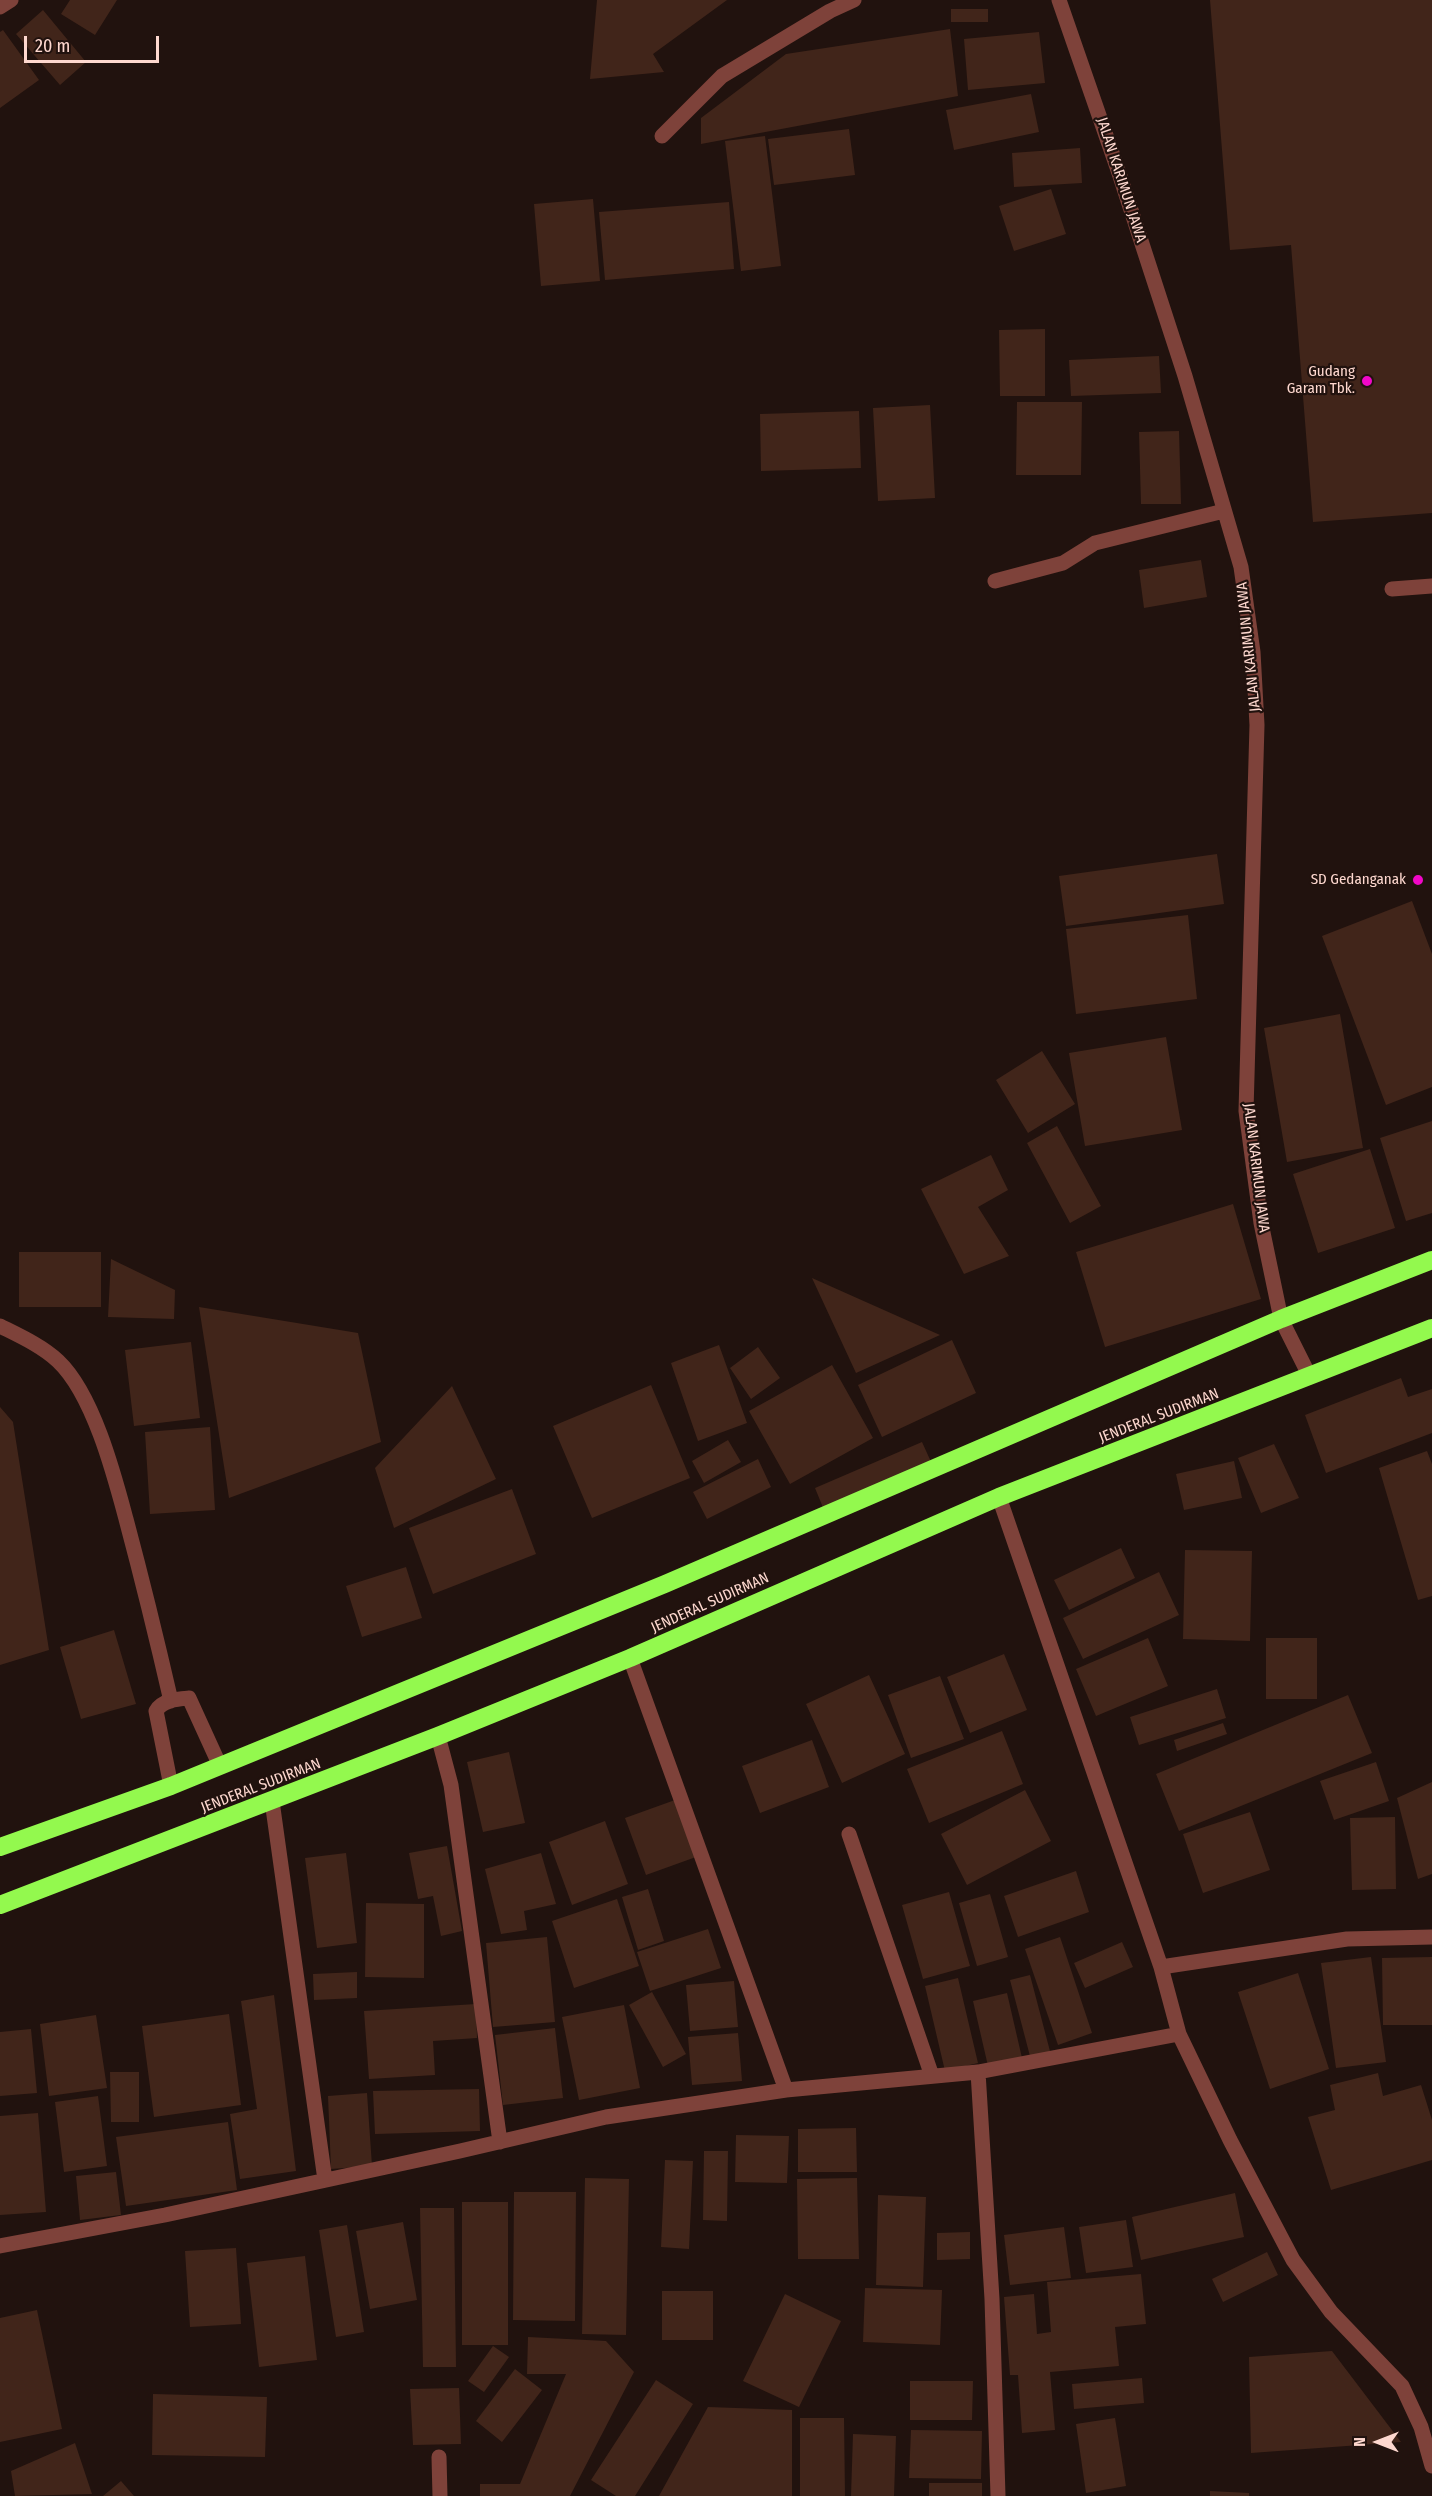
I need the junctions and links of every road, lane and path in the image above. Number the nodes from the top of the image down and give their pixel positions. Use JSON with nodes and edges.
{"nodes":[{"id":1,"x":11,"y":0,"type":"edge"},
{"id":2,"x":854,"y":0,"type":"edge"},
{"id":3,"x":1059,"y":0,"type":"edge"},
{"id":4,"x":0,"y":8,"type":"edge"},
{"id":5,"x":662,"y":136,"type":"dead end"},
{"id":6,"x":1224,"y":511,"type":"junction"},
{"id":7,"x":995,"y":581,"type":"dead end"},
{"id":8,"x":1432,"y":586,"type":"edge"},
{"id":9,"x":1392,"y":589,"type":"dead end"},
{"id":10,"x":1432,"y":1260,"type":"edge"},
{"id":11,"x":1281,"y":1319,"type":"junction"},
{"id":12,"x":0,"y":1326,"type":"edge"},
{"id":13,"x":1432,"y":1328,"type":"edge"},
{"id":14,"x":1310,"y":1377,"type":"junction"},
{"id":15,"x":999,"y":1497,"type":"junction"},
{"id":16,"x":630,"y":1658,"type":"junction"},
{"id":17,"x":171,"y":1701,"type":"junction"},
{"id":18,"x":438,"y":1736,"type":"junction"},
{"id":19,"x":220,"y":1766,"type":"junction"},
{"id":20,"x":171,"y":1786,"type":"junction"},
{"id":21,"x":272,"y":1801,"type":"junction"},
{"id":22,"x":849,"y":1834,"type":"dead end"},
{"id":23,"x":0,"y":1847,"type":"edge"},
{"id":24,"x":0,"y":1905,"type":"edge"},
{"id":25,"x":1432,"y":1937,"type":"edge"},
{"id":26,"x":1161,"y":1967,"type":"junction"},
{"id":27,"x":1179,"y":2034,"type":"junction"},
{"id":28,"x":978,"y":2072,"type":"junction"},
{"id":29,"x":932,"y":2076,"type":"junction"},
{"id":30,"x":786,"y":2090,"type":"junction"},
{"id":31,"x":500,"y":2142,"type":"junction"},
{"id":32,"x":325,"y":2181,"type":"junction"},
{"id":33,"x":0,"y":2246,"type":"edge"},
{"id":34,"x":439,"y":2457,"type":"dead end"},
{"id":35,"x":1432,"y":2466,"type":"edge"},
{"id":36,"x":440,"y":2496,"type":"edge"},
{"id":37,"x":998,"y":2496,"type":"edge"}],
"edges":[{"from":1,"to":4,"type":"street"},
{"from":2,"to":5,"type":"street"},
{"from":3,"to":6,"type":"street","name":"JALAN KARIMUN JAWA"},
{"from":6,"to":7,"type":"street"},
{"from":6,"to":11,"type":"street","name":"JALAN KARIMUN JAWA"},
{"from":8,"to":9,"type":"street"},
{"from":10,"to":11,"type":"highway"},
{"from":11,"to":14,"type":"street","name":"JALAN KARIMUN JAWA"},
{"from":11,"to":19,"type":"highway"},
{"from":12,"to":17,"type":"street"},
{"from":13,"to":14,"type":"highway","name":"JENDERAL SUDIRMAN"},
{"from":14,"to":15,"type":"highway","name":"JENDERAL SUDIRMAN"},
{"from":15,"to":16,"type":"highway","name":"JENDERAL SUDIRMAN"},
{"from":15,"to":26,"type":"street"},
{"from":16,"to":18,"type":"highway","name":"JENDERAL SUDIRMAN"},
{"from":16,"to":30,"type":"street"},
{"from":17,"to":19,"type":"street"},
{"from":17,"to":20,"type":"street"},
{"from":18,"to":21,"type":"highway","name":"JENDERAL SUDIRMAN"},
{"from":18,"to":31,"type":"street"},
{"from":19,"to":20,"type":"highway"},
{"from":20,"to":23,"type":"highway"},
{"from":21,"to":24,"type":"highway","name":"JENDERAL SUDIRMAN"},
{"from":21,"to":32,"type":"street"},
{"from":22,"to":29,"type":"street"},
{"from":25,"to":26,"type":"street"},
{"from":26,"to":27,"type":"street"},
{"from":27,"to":28,"type":"street"},
{"from":27,"to":35,"type":"street"},
{"from":28,"to":29,"type":"street"},
{"from":28,"to":37,"type":"street"},
{"from":29,"to":30,"type":"street"},
{"from":30,"to":31,"type":"street"},
{"from":31,"to":32,"type":"street"},
{"from":32,"to":33,"type":"street"},
{"from":34,"to":36,"type":"street"}]}
